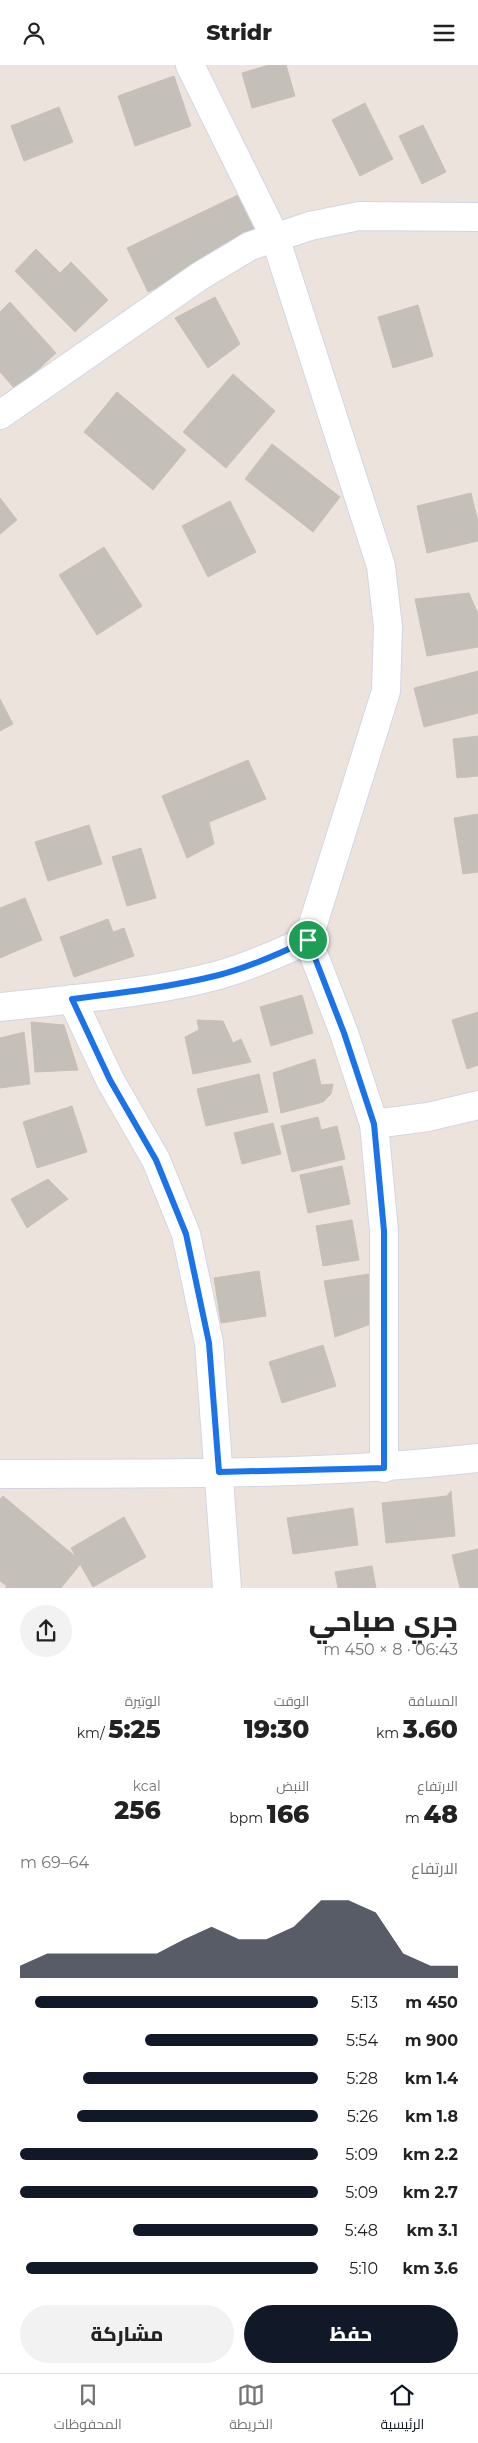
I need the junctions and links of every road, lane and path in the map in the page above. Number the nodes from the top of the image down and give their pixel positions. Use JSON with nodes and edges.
{"nodes":[{"id":1,"x":190,"y":65,"type":"edge"},
{"id":2,"x":478,"y":217,"type":"edge"},
{"id":3,"x":275,"y":237,"type":"junction"},
{"id":4,"x":0,"y":415,"type":"edge"},
{"id":5,"x":308,"y":940,"type":"junction"},
{"id":6,"x":72,"y":999,"type":"junction"},
{"id":7,"x":0,"y":1007,"type":"edge"},
{"id":8,"x":478,"y":1105,"type":"edge"},
{"id":9,"x":374,"y":1124,"type":"junction"},
{"id":10,"x":478,"y":1458,"type":"edge"},
{"id":11,"x":384,"y":1468,"type":"junction"},
{"id":12,"x":219,"y":1472,"type":"junction"},
{"id":13,"x":0,"y":1474,"type":"edge"},
{"id":14,"x":227,"y":1588,"type":"edge"}],
"edges":[{"from":1,"to":3,"type":"street"},
{"from":2,"to":3,"type":"street"},
{"from":3,"to":4,"type":"street"},
{"from":3,"to":5,"type":"street"},
{"from":5,"to":6,"type":"street"},
{"from":5,"to":9,"type":"street"},
{"from":6,"to":7,"type":"street"},
{"from":6,"to":12,"type":"street"},
{"from":8,"to":9,"type":"street"},
{"from":9,"to":11,"type":"street"},
{"from":10,"to":11,"type":"street"},
{"from":11,"to":12,"type":"street"},
{"from":12,"to":13,"type":"street"},
{"from":12,"to":14,"type":"street"}]}
